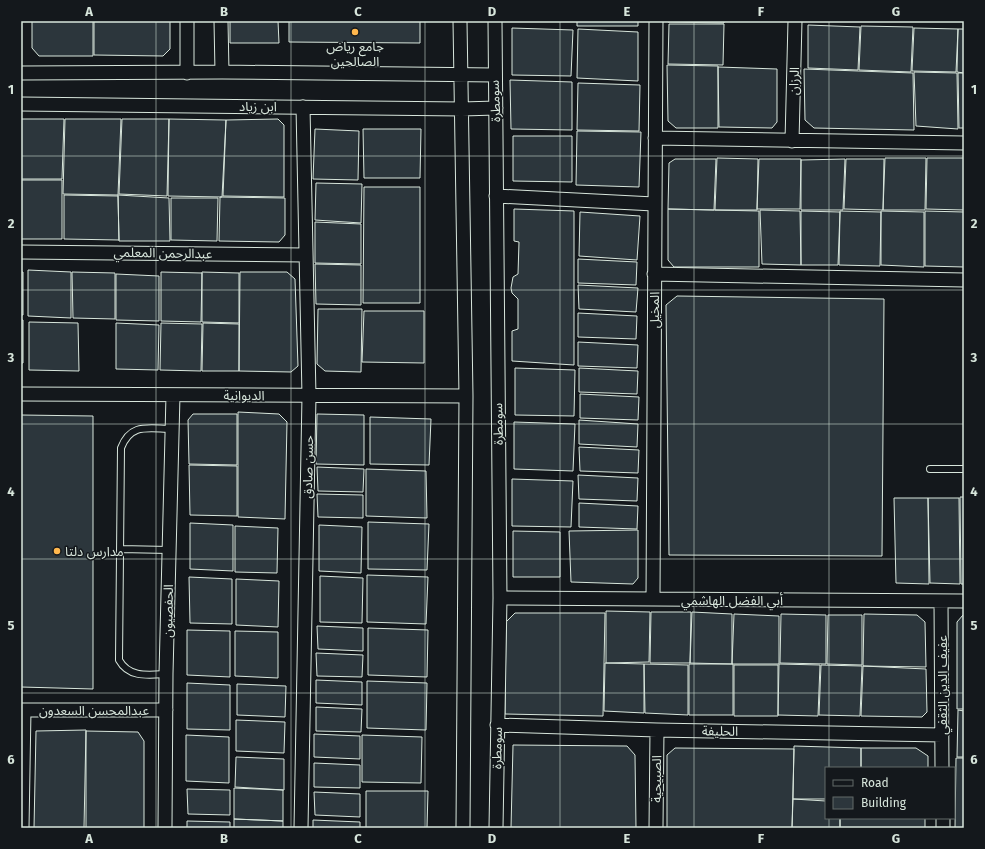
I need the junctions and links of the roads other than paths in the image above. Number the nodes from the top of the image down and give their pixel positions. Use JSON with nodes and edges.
{"nodes":[{"id":1,"x":187,"y":21,"type":"edge"},
{"id":2,"x":221,"y":21,"type":"edge"},
{"id":3,"x":460,"y":21,"type":"edge"},
{"id":4,"x":495,"y":21,"type":"edge"},
{"id":5,"x":656,"y":21,"type":"edge"},
{"id":6,"x":795,"y":21,"type":"edge"},
{"id":7,"x":222,"y":72,"type":"junction"},
{"id":8,"x":21,"y":73,"type":"edge"},
{"id":9,"x":187,"y":73,"type":"junction"},
{"id":10,"x":461,"y":75,"type":"junction"},
{"id":11,"x":494,"y":75,"type":"junction"},
{"id":12,"x":21,"y":104,"type":"edge"},
{"id":13,"x":303,"y":107,"type":"junction"},
{"id":14,"x":496,"y":108,"type":"junction"},
{"id":15,"x":462,"y":109,"type":"junction"},
{"id":16,"x":655,"y":138,"type":"junction"},
{"id":17,"x":792,"y":141,"type":"junction"},
{"id":18,"x":964,"y":144,"type":"edge"},
{"id":19,"x":496,"y":196,"type":"junction"},
{"id":20,"x":654,"y":204,"type":"junction"},
{"id":21,"x":21,"y":252,"type":"edge"},
{"id":22,"x":305,"y":255,"type":"junction"},
{"id":23,"x":654,"y":274,"type":"junction"},
{"id":24,"x":964,"y":280,"type":"edge"},
{"id":25,"x":21,"y":394,"type":"edge"},
{"id":26,"x":173,"y":395,"type":"junction"},
{"id":27,"x":309,"y":396,"type":"junction"},
{"id":28,"x":466,"y":396,"type":"junction"},
{"id":29,"x":173,"y":429,"type":"junction"},
{"id":30,"x":930,"y":469,"type":"dead end"},
{"id":31,"x":964,"y":469,"type":"edge"},
{"id":32,"x":120,"y":549,"type":"junction"},
{"id":33,"x":169,"y":550,"type":"junction"},
{"id":34,"x":500,"y":598,"type":"junction"},
{"id":35,"x":653,"y":599,"type":"junction"},
{"id":36,"x":941,"y":602,"type":"junction"},
{"id":37,"x":964,"y":602,"type":"edge"},
{"id":38,"x":166,"y":674,"type":"junction"},
{"id":39,"x":22,"y":710,"type":"edge"},
{"id":40,"x":166,"y":710,"type":"junction"},
{"id":41,"x":497,"y":725,"type":"junction"},
{"id":42,"x":656,"y":730,"type":"junction"},
{"id":43,"x":942,"y":735,"type":"junction"},
{"id":44,"x":942,"y":767,"type":"edge"},
{"id":45,"x":22,"y":828,"type":"edge"},
{"id":46,"x":165,"y":828,"type":"edge"},
{"id":47,"x":301,"y":828,"type":"edge"},
{"id":48,"x":463,"y":828,"type":"edge"},
{"id":49,"x":496,"y":828,"type":"edge"},
{"id":50,"x":656,"y":828,"type":"edge"}],
"edges":[{"from":1,"to":9,"type":"street"},
{"from":2,"to":7,"type":"street"},
{"from":3,"to":10,"type":"street"},
{"from":4,"to":11,"type":"street","name":"سومطرة"},
{"from":5,"to":16,"type":"street","name":"المخيل"},
{"from":6,"to":17,"type":"street","name":"الرزان"},
{"from":7,"to":9,"type":"street"},
{"from":7,"to":10,"type":"street"},
{"from":8,"to":9,"type":"street"},
{"from":10,"to":11,"type":"street"},
{"from":10,"to":15,"type":"street"},
{"from":11,"to":14,"type":"street","name":"سومطرة"},
{"from":12,"to":13,"type":"street","name":"ابن زياد"},
{"from":13,"to":15,"type":"street","name":"ابن زياد"},
{"from":13,"to":22,"type":"street","name":"حسن صادق"},
{"from":14,"to":15,"type":"street","name":"ابن زياد"},
{"from":14,"to":19,"type":"street","name":"سومطرة"},
{"from":15,"to":28,"type":"street"},
{"from":16,"to":17,"type":"street"},
{"from":16,"to":20,"type":"street","name":"المخيل"},
{"from":17,"to":18,"type":"street"},
{"from":19,"to":20,"type":"street"},
{"from":19,"to":34,"type":"street","name":"سومطرة"},
{"from":20,"to":23,"type":"street","name":"المخيل"},
{"from":21,"to":22,"type":"street","name":"عبدالرحمن المعلمي"},
{"from":22,"to":27,"type":"street","name":"حسن صادق"},
{"from":23,"to":24,"type":"street"},
{"from":23,"to":35,"type":"street","name":"المخيل"},
{"from":25,"to":26,"type":"street","name":"الديوانية"},
{"from":26,"to":27,"type":"street","name":"الديوانية"},
{"from":26,"to":29,"type":"street","name":"الحفصيون"},
{"from":27,"to":28,"type":"street","name":"الديوانية"},
{"from":27,"to":47,"type":"street","name":"حسن صادق"},
{"from":28,"to":48,"type":"street"},
{"from":29,"to":32,"type":"lane"},
{"from":29,"to":33,"type":"street","name":"الحفصيون"},
{"from":30,"to":31,"type":"lane"},
{"from":32,"to":33,"type":"lane"},
{"from":32,"to":38,"type":"lane"},
{"from":33,"to":38,"type":"street","name":"الحفصيون"},
{"from":34,"to":35,"type":"street","name":"أبي الفضل الهاشمي"},
{"from":34,"to":41,"type":"street","name":"سومطرة"},
{"from":35,"to":36,"type":"street","name":"أبي الفضل الهاشمي"},
{"from":36,"to":37,"type":"street","name":"أبي الفضل الهاشمي"},
{"from":36,"to":43,"type":"street","name":"عفيف الدين الثقفي"},
{"from":38,"to":40,"type":"street","name":"الحفصيون"},
{"from":39,"to":40,"type":"street","name":"عبدالمحسن السعدون"},
{"from":39,"to":45,"type":"street"},
{"from":40,"to":46,"type":"street","name":"الحفصيون"},
{"from":41,"to":42,"type":"street","name":"الحليفة"},
{"from":41,"to":49,"type":"street","name":"سومطرة"},
{"from":42,"to":43,"type":"street","name":"الحليفة"},
{"from":42,"to":50,"type":"street","name":"الصبيحية"},
{"from":43,"to":44,"type":"street","name":"عفيف الدين الثقفي"}]}
